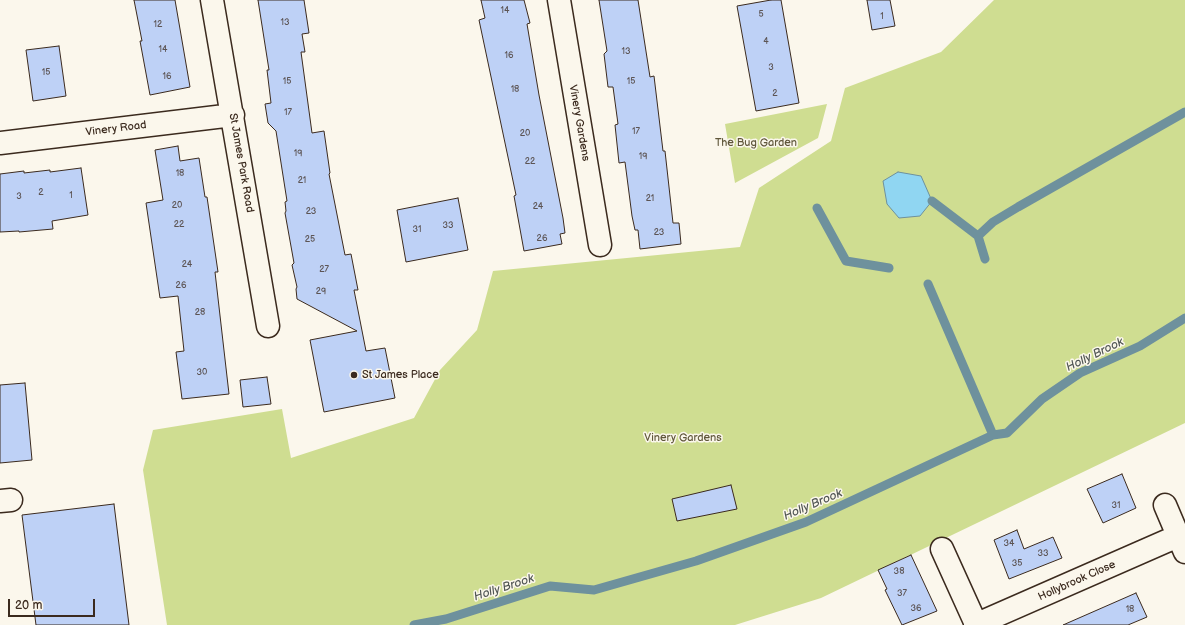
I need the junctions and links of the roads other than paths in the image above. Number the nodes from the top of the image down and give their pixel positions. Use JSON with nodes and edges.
{"nodes":[{"id":1,"x":212,"y":0,"type":"edge"},
{"id":2,"x":559,"y":0,"type":"edge"},
{"id":3,"x":233,"y":115,"type":"junction"},
{"id":4,"x":0,"y":143,"type":"edge"},
{"id":5,"x":600,"y":245,"type":"dead end"},
{"id":6,"x":268,"y":326,"type":"dead end"},
{"id":7,"x":1165,"y":505,"type":"dead end"},
{"id":8,"x":1182,"y":544,"type":"edge"},
{"id":9,"x":942,"y":549,"type":"dead end"},
{"id":10,"x":975,"y":625,"type":"edge"}],
"edges":[{"from":1,"to":3,"type":"street","name":"St James Park Road"},
{"from":2,"to":5,"type":"street","name":"Vinery Gardens"},
{"from":3,"to":4,"type":"street","name":"Vinery Road"},
{"from":3,"to":6,"type":"street","name":"St James Park Road"},
{"from":7,"to":8,"type":"street","name":"Hollybrook Close"},
{"from":8,"to":10,"type":"street","name":"Hollybrook Close"},
{"from":9,"to":10,"type":"street","name":"Hollybrook Close"}]}
